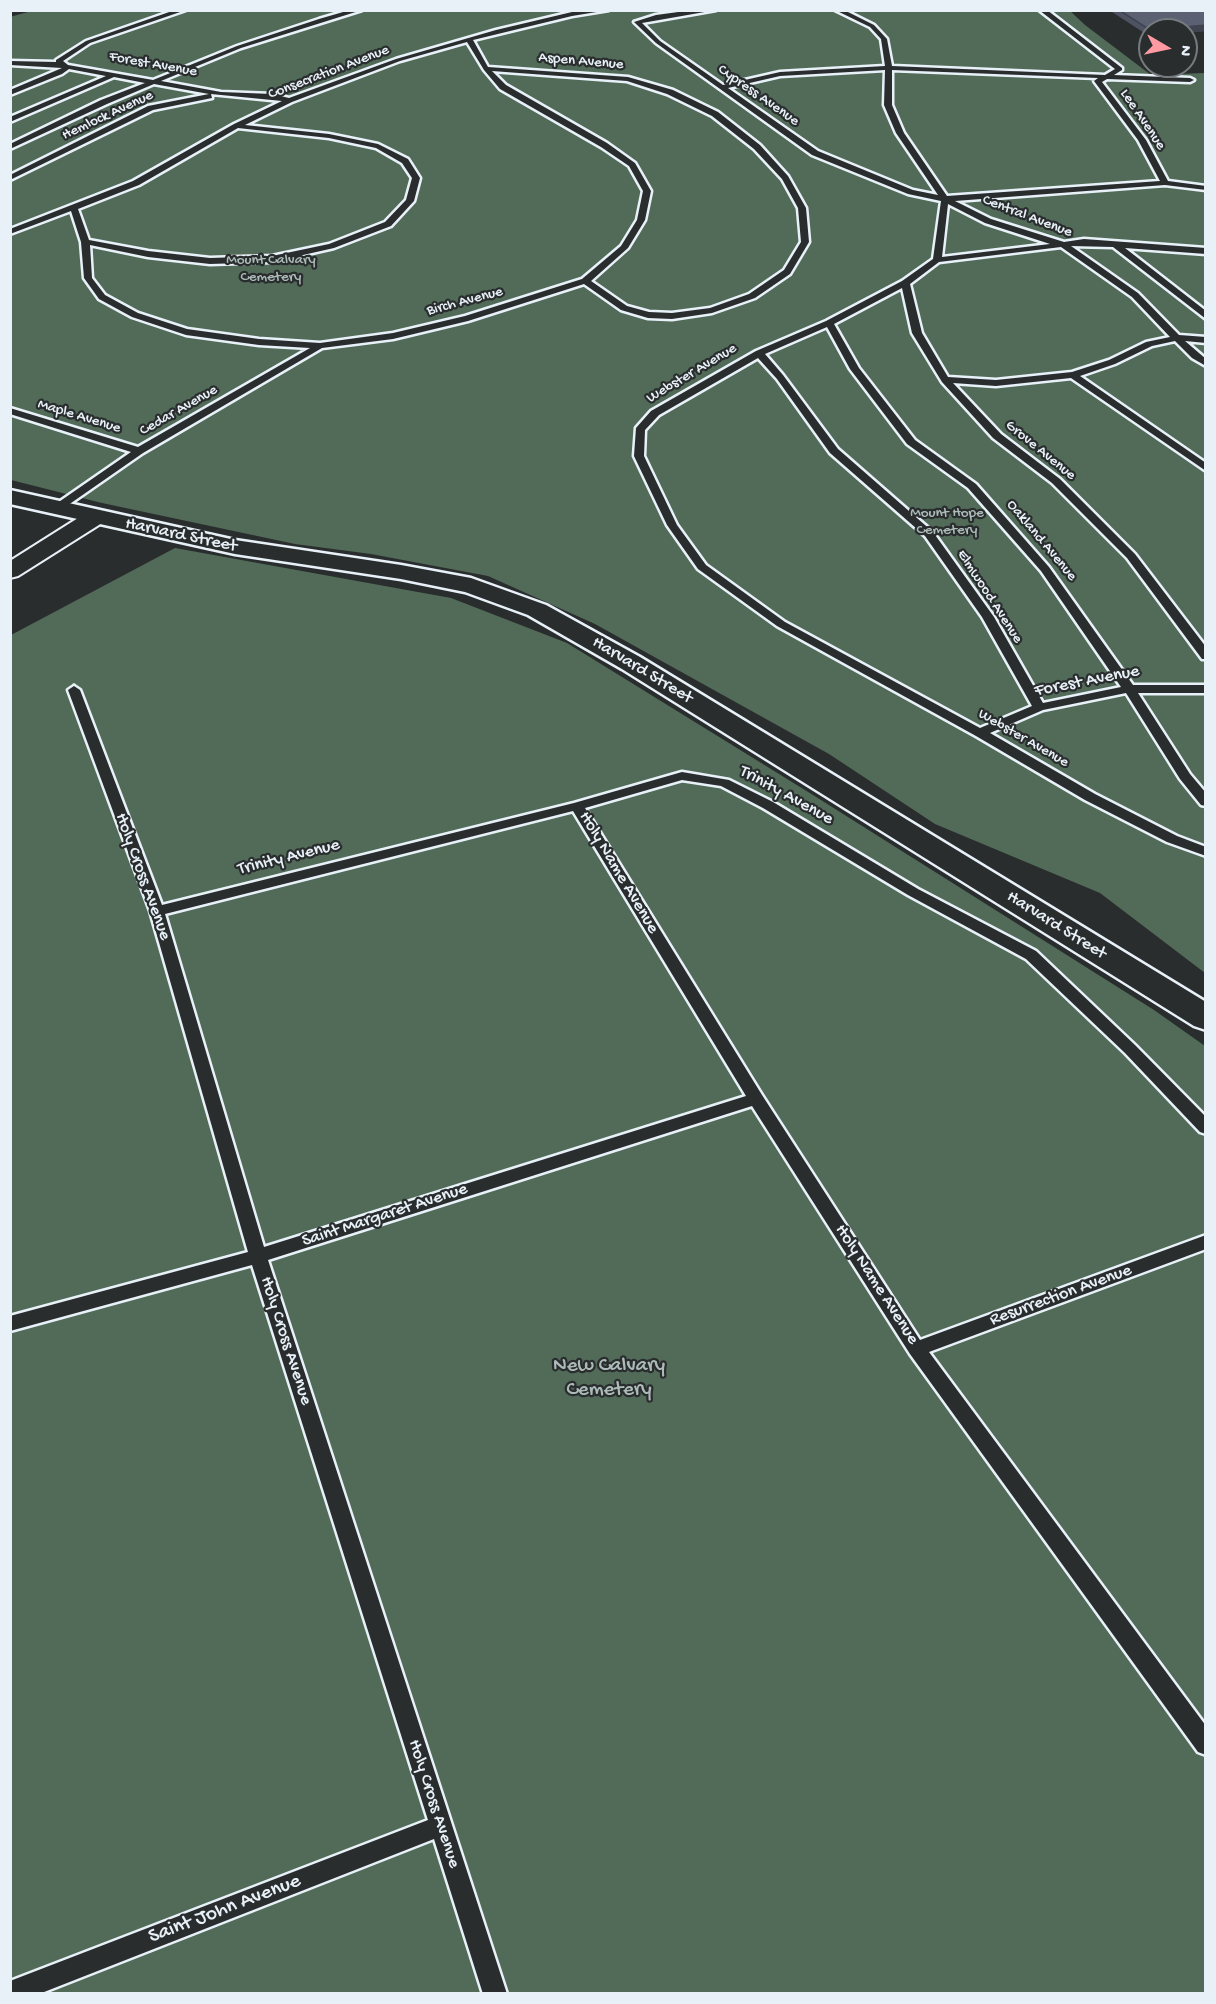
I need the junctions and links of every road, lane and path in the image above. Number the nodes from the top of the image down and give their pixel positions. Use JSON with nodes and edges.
{"nodes":[{"id":1,"x":183,"y":10,"type":"edge"},
{"id":2,"x":359,"y":10,"type":"edge"},
{"id":3,"x":563,"y":10,"type":"edge"},
{"id":4,"x":606,"y":10,"type":"edge"},
{"id":5,"x":713,"y":10,"type":"edge"},
{"id":6,"x":838,"y":10,"type":"edge"},
{"id":7,"x":1042,"y":10,"type":"edge"},
{"id":8,"x":572,"y":14,"type":"junction"},
{"id":9,"x":469,"y":40,"type":"junction"},
{"id":10,"x":10,"y":63,"type":"edge"},
{"id":11,"x":67,"y":67,"type":"junction"},
{"id":12,"x":486,"y":69,"type":"junction"},
{"id":13,"x":889,"y":69,"type":"junction"},
{"id":14,"x":113,"y":75,"type":"junction"},
{"id":15,"x":1106,"y":76,"type":"junction"},
{"id":16,"x":1190,"y":80,"type":"dead end"},
{"id":17,"x":152,"y":82,"type":"junction"},
{"id":18,"x":722,"y":87,"type":"junction"},
{"id":19,"x":10,"y":93,"type":"edge"},
{"id":20,"x":221,"y":94,"type":"junction"},
{"id":21,"x":289,"y":100,"type":"junction"},
{"id":22,"x":10,"y":120,"type":"edge"},
{"id":23,"x":237,"y":126,"type":"junction"},
{"id":24,"x":10,"y":147,"type":"edge"},
{"id":25,"x":11,"y":178,"type":"edge"},
{"id":26,"x":1165,"y":183,"type":"junction"},
{"id":27,"x":1206,"y":188,"type":"edge"},
{"id":28,"x":945,"y":198,"type":"junction"},
{"id":29,"x":74,"y":209,"type":"junction"},
{"id":30,"x":10,"y":232,"type":"edge"},
{"id":31,"x":85,"y":242,"type":"junction"},
{"id":32,"x":1062,"y":244,"type":"junction"},
{"id":33,"x":1115,"y":244,"type":"junction"},
{"id":34,"x":1206,"y":251,"type":"edge"},
{"id":35,"x":937,"y":260,"type":"junction"},
{"id":36,"x":585,"y":281,"type":"junction"},
{"id":37,"x":905,"y":283,"type":"junction"},
{"id":38,"x":1206,"y":316,"type":"edge"},
{"id":39,"x":829,"y":323,"type":"junction"},
{"id":40,"x":1177,"y":338,"type":"junction"},
{"id":41,"x":1206,"y":340,"type":"edge"},
{"id":42,"x":320,"y":346,"type":"junction"},
{"id":43,"x":759,"y":353,"type":"junction"},
{"id":44,"x":1206,"y":363,"type":"edge"},
{"id":45,"x":1074,"y":375,"type":"junction"},
{"id":46,"x":945,"y":380,"type":"junction"},
{"id":47,"x":10,"y":411,"type":"edge"},
{"id":48,"x":139,"y":451,"type":"junction"},
{"id":49,"x":1206,"y":468,"type":"edge"},
{"id":50,"x":10,"y":497,"type":"edge"},
{"id":51,"x":57,"y":508,"type":"junction"},
{"id":52,"x":94,"y":518,"type":"junction"},
{"id":53,"x":10,"y":571,"type":"edge"},
{"id":54,"x":1206,"y":656,"type":"edge"},
{"id":55,"x":1129,"y":689,"type":"junction"},
{"id":56,"x":1206,"y":689,"type":"edge"},
{"id":57,"x":74,"y":690,"type":"dead end"},
{"id":58,"x":1039,"y":707,"type":"junction"},
{"id":59,"x":981,"y":733,"type":"junction"},
{"id":60,"x":1206,"y":802,"type":"edge"},
{"id":61,"x":577,"y":806,"type":"junction"},
{"id":62,"x":1206,"y":852,"type":"edge"},
{"id":63,"x":157,"y":911,"type":"junction"},
{"id":64,"x":1206,"y":1018,"type":"edge"},
{"id":65,"x":756,"y":1099,"type":"junction"},
{"id":66,"x":1206,"y":1128,"type":"edge"},
{"id":67,"x":1206,"y":1242,"type":"edge"},
{"id":68,"x":258,"y":1256,"type":"junction"},
{"id":69,"x":10,"y":1324,"type":"edge"},
{"id":70,"x":916,"y":1350,"type":"junction"},
{"id":71,"x":1206,"y":1744,"type":"edge"},
{"id":72,"x":440,"y":1826,"type":"junction"},
{"id":73,"x":10,"y":1993,"type":"edge"},
{"id":74,"x":495,"y":1994,"type":"edge"}],
"edges":[{"from":1,"to":11,"type":"lane"},
{"from":2,"to":17,"type":"lane"},
{"from":3,"to":8,"type":"lane"},
{"from":4,"to":8,"type":"lane","name":"Consecration Avenue"},
{"from":5,"to":18,"type":"lane","name":"Cypress Avenue"},
{"from":6,"to":13,"type":"lane","name":"Central Avenue"},
{"from":7,"to":15,"type":"lane"},
{"from":8,"to":9,"type":"lane","name":"Consecration Avenue"},
{"from":9,"to":12,"type":"lane","name":"Birch Avenue"},
{"from":9,"to":21,"type":"lane","name":"Consecration Avenue"},
{"from":10,"to":11,"type":"lane","name":"Forest Avenue"},
{"from":11,"to":14,"type":"lane","name":"Forest Avenue"},
{"from":11,"to":19,"type":"lane"},
{"from":12,"to":36,"type":"lane","name":"Birch Avenue"},
{"from":12,"to":36,"type":"lane","name":"Aspen Avenue"},
{"from":13,"to":15,"type":"lane"},
{"from":13,"to":18,"type":"lane"},
{"from":13,"to":28,"type":"lane","name":"Central Avenue"},
{"from":14,"to":17,"type":"lane","name":"Forest Avenue"},
{"from":14,"to":22,"type":"lane"},
{"from":15,"to":16,"type":"lane"},
{"from":15,"to":26,"type":"lane","name":"Lee Avenue"},
{"from":17,"to":20,"type":"lane","name":"Forest Avenue"},
{"from":17,"to":24,"type":"lane"},
{"from":18,"to":28,"type":"lane","name":"Cypress Avenue"},
{"from":20,"to":21,"type":"lane","name":"Forest Avenue"},
{"from":20,"to":25,"type":"lane","name":"Hemlock Avenue"},
{"from":21,"to":23,"type":"lane","name":"Consecration Avenue"},
{"from":23,"to":29,"type":"lane","name":"Consecration Avenue"},
{"from":23,"to":31,"type":"lane"},
{"from":26,"to":27,"type":"lane"},
{"from":26,"to":28,"type":"lane"},
{"from":28,"to":32,"type":"lane","name":"Central Avenue"},
{"from":28,"to":35,"type":"lane"},
{"from":29,"to":30,"type":"lane","name":"Consecration Avenue"},
{"from":29,"to":31,"type":"lane","name":"Birch Avenue"},
{"from":31,"to":42,"type":"lane","name":"Birch Avenue"},
{"from":32,"to":33,"type":"lane"},
{"from":32,"to":35,"type":"lane"},
{"from":32,"to":40,"type":"lane","name":"Central Avenue"},
{"from":33,"to":34,"type":"lane"},
{"from":33,"to":38,"type":"lane"},
{"from":35,"to":37,"type":"lane","name":"Webster Avenue"},
{"from":36,"to":42,"type":"lane","name":"Birch Avenue"},
{"from":37,"to":39,"type":"lane","name":"Webster Avenue"},
{"from":37,"to":46,"type":"lane","name":"Grove Avenue"},
{"from":39,"to":43,"type":"lane","name":"Webster Avenue"},
{"from":39,"to":55,"type":"lane","name":"Oakland Avenue"},
{"from":40,"to":41,"type":"lane"},
{"from":40,"to":44,"type":"lane","name":"Central Avenue"},
{"from":40,"to":45,"type":"lane"},
{"from":42,"to":48,"type":"lane","name":"Cedar Avenue"},
{"from":43,"to":58,"type":"lane","name":"Elmwood Avenue"},
{"from":43,"to":59,"type":"lane","name":"Webster Avenue"},
{"from":45,"to":46,"type":"lane"},
{"from":45,"to":49,"type":"lane"},
{"from":46,"to":54,"type":"lane","name":"Grove Avenue"},
{"from":47,"to":48,"type":"lane","name":"Maple Avenue"},
{"from":48,"to":51,"type":"lane","name":"Cedar Avenue"},
{"from":50,"to":51,"type":"main road","name":"Harvard Street"},
{"from":51,"to":52,"type":"main road","name":"Harvard Street"},
{"from":52,"to":53,"type":"street"},
{"from":52,"to":64,"type":"main road","name":"Harvard Street"},
{"from":55,"to":56,"type":"lane","name":"Forest Avenue"},
{"from":55,"to":58,"type":"lane","name":"Forest Avenue"},
{"from":55,"to":60,"type":"lane","name":"Oakland Avenue"},
{"from":57,"to":63,"type":"lane","name":"Holy Cross Avenue"},
{"from":58,"to":59,"type":"lane","name":"Forest Avenue"},
{"from":59,"to":62,"type":"lane","name":"Webster Avenue"},
{"from":61,"to":63,"type":"lane","name":"Trinity Avenue"},
{"from":61,"to":65,"type":"lane","name":"Holy Name Avenue"},
{"from":61,"to":66,"type":"lane","name":"Trinity Avenue"},
{"from":63,"to":68,"type":"lane","name":"Holy Cross Avenue"},
{"from":65,"to":68,"type":"lane","name":"Saint Margaret Avenue"},
{"from":65,"to":70,"type":"lane","name":"Holy Name Avenue"},
{"from":67,"to":70,"type":"lane","name":"Resurrection Avenue"},
{"from":68,"to":69,"type":"lane","name":"Saint Margaret Avenue"},
{"from":68,"to":72,"type":"lane","name":"Holy Cross Avenue"},
{"from":70,"to":71,"type":"lane","name":"Holy Name Avenue"},
{"from":72,"to":73,"type":"lane","name":"Saint John Avenue"},
{"from":72,"to":74,"type":"lane","name":"Holy Cross Avenue"}]}
